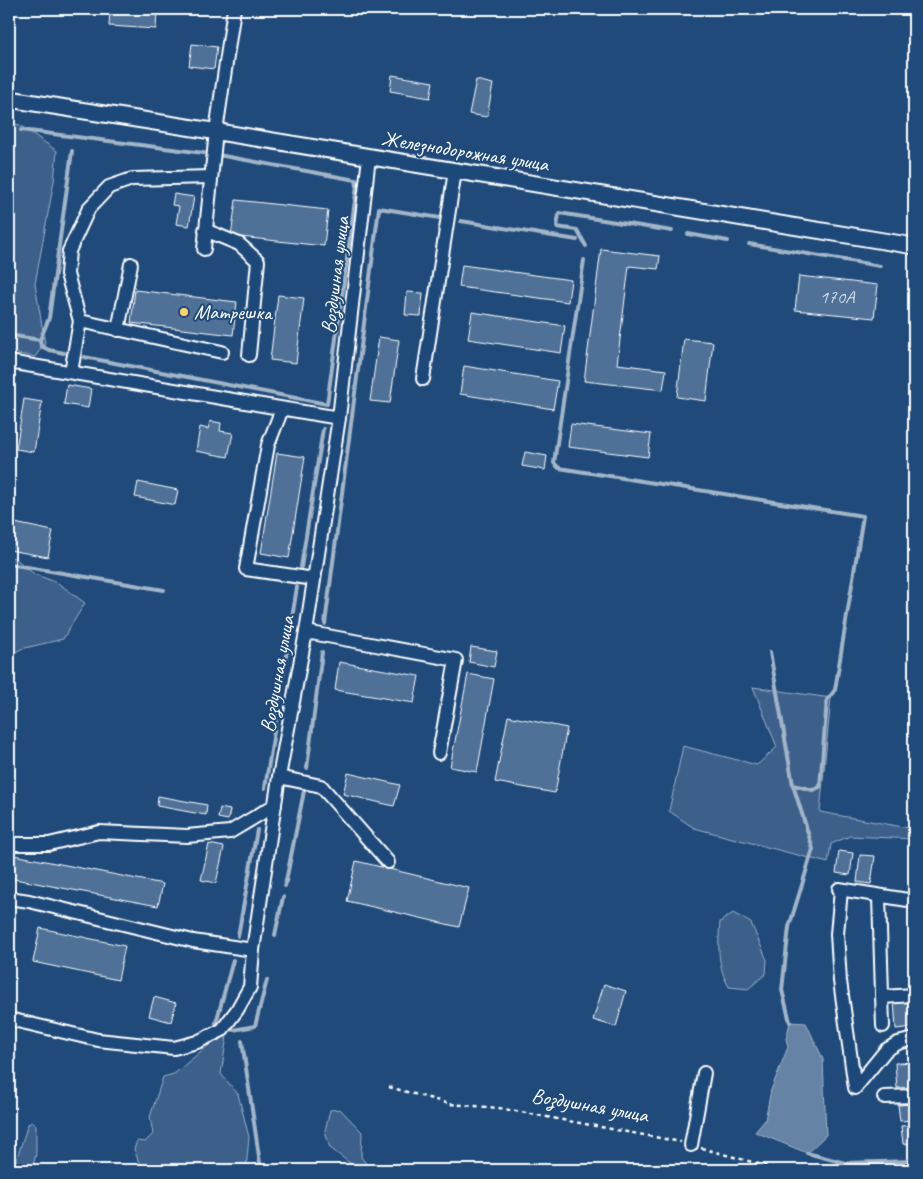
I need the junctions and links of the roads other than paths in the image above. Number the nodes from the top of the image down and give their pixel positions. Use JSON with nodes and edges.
{"nodes":[{"id":1,"x":234,"y":9,"type":"edge"},
{"id":2,"x":9,"y":99,"type":"edge"},
{"id":3,"x":216,"y":131,"type":"junction"},
{"id":4,"x":369,"y":157,"type":"junction"},
{"id":5,"x":455,"y":171,"type":"junction"},
{"id":6,"x":211,"y":177,"type":"junction"},
{"id":7,"x":205,"y":230,"type":"junction"},
{"id":8,"x":914,"y":246,"type":"edge"},
{"id":9,"x":204,"y":249,"type":"dead end"},
{"id":10,"x":131,"y":264,"type":"dead end"},
{"id":11,"x":80,"y":321,"type":"junction"},
{"id":12,"x":118,"y":330,"type":"junction"},
{"id":13,"x":222,"y":352,"type":"dead end"},
{"id":14,"x":249,"y":355,"type":"dead end"},
{"id":15,"x":9,"y":362,"type":"edge"},
{"id":16,"x":71,"y":372,"type":"junction"},
{"id":17,"x":422,"y":379,"type":"dead end"},
{"id":18,"x":282,"y":408,"type":"junction"},
{"id":19,"x":339,"y":418,"type":"junction"},
{"id":20,"x":314,"y":579,"type":"junction"},
{"id":21,"x":306,"y":632,"type":"junction"},
{"id":22,"x":438,"y":753,"type":"dead end"},
{"id":23,"x":279,"y":777,"type":"junction"},
{"id":24,"x":275,"y":805,"type":"junction"},
{"id":25,"x":9,"y":844,"type":"edge"},
{"id":26,"x":388,"y":862,"type":"dead end"},
{"id":27,"x":879,"y":896,"type":"junction"},
{"id":28,"x":9,"y":898,"type":"edge"},
{"id":29,"x":914,"y":901,"type":"edge"},
{"id":30,"x":253,"y":950,"type":"junction"},
{"id":31,"x":914,"y":995,"type":"edge"},
{"id":32,"x":882,"y":997,"type":"junction"},
{"id":33,"x":9,"y":1019,"type":"edge"},
{"id":34,"x":883,"y":1026,"type":"dead end"},
{"id":35,"x":914,"y":1039,"type":"edge"},
{"id":36,"x":704,"y":1073,"type":"dead end"},
{"id":37,"x":914,"y":1096,"type":"edge"},
{"id":38,"x":884,"y":1098,"type":"dead end"},
{"id":39,"x":691,"y":1145,"type":"road end"}],
"edges":[{"from":1,"to":3,"type":"street"},
{"from":2,"to":3,"type":"main road","name":"Железнодорожная улица"},
{"from":3,"to":4,"type":"main road","name":"Железнодорожная улица"},
{"from":3,"to":6,"type":"street"},
{"from":4,"to":5,"type":"main road","name":"Железнодорожная улица"},
{"from":4,"to":19,"type":"street","name":"Воздушная улица"},
{"from":5,"to":8,"type":"main road","name":"Железнодорожная улица"},
{"from":5,"to":17,"type":"street"},
{"from":6,"to":7,"type":"street"},
{"from":6,"to":11,"type":"street"},
{"from":7,"to":9,"type":"street"},
{"from":7,"to":14,"type":"street"},
{"from":10,"to":12,"type":"street"},
{"from":11,"to":12,"type":"street"},
{"from":11,"to":16,"type":"street"},
{"from":12,"to":13,"type":"street"},
{"from":15,"to":16,"type":"street"},
{"from":16,"to":18,"type":"street"},
{"from":18,"to":19,"type":"street"},
{"from":18,"to":20,"type":"street"},
{"from":19,"to":20,"type":"street","name":"Воздушная улица"},
{"from":20,"to":21,"type":"street","name":"Воздушная улица"},
{"from":21,"to":22,"type":"street"},
{"from":21,"to":23,"type":"street","name":"Воздушная улица"},
{"from":23,"to":24,"type":"street","name":"Воздушная улица"},
{"from":23,"to":26,"type":"street"},
{"from":24,"to":25,"type":"street"},
{"from":24,"to":30,"type":"street","name":"Воздушная улица"},
{"from":27,"to":29,"type":"street"},
{"from":27,"to":32,"type":"street"},
{"from":27,"to":35,"type":"street"},
{"from":28,"to":30,"type":"street"},
{"from":30,"to":33,"type":"street","name":"Воздушная улица"},
{"from":31,"to":32,"type":"street"},
{"from":32,"to":34,"type":"street"},
{"from":36,"to":39,"type":"street"},
{"from":37,"to":38,"type":"street"}]}
